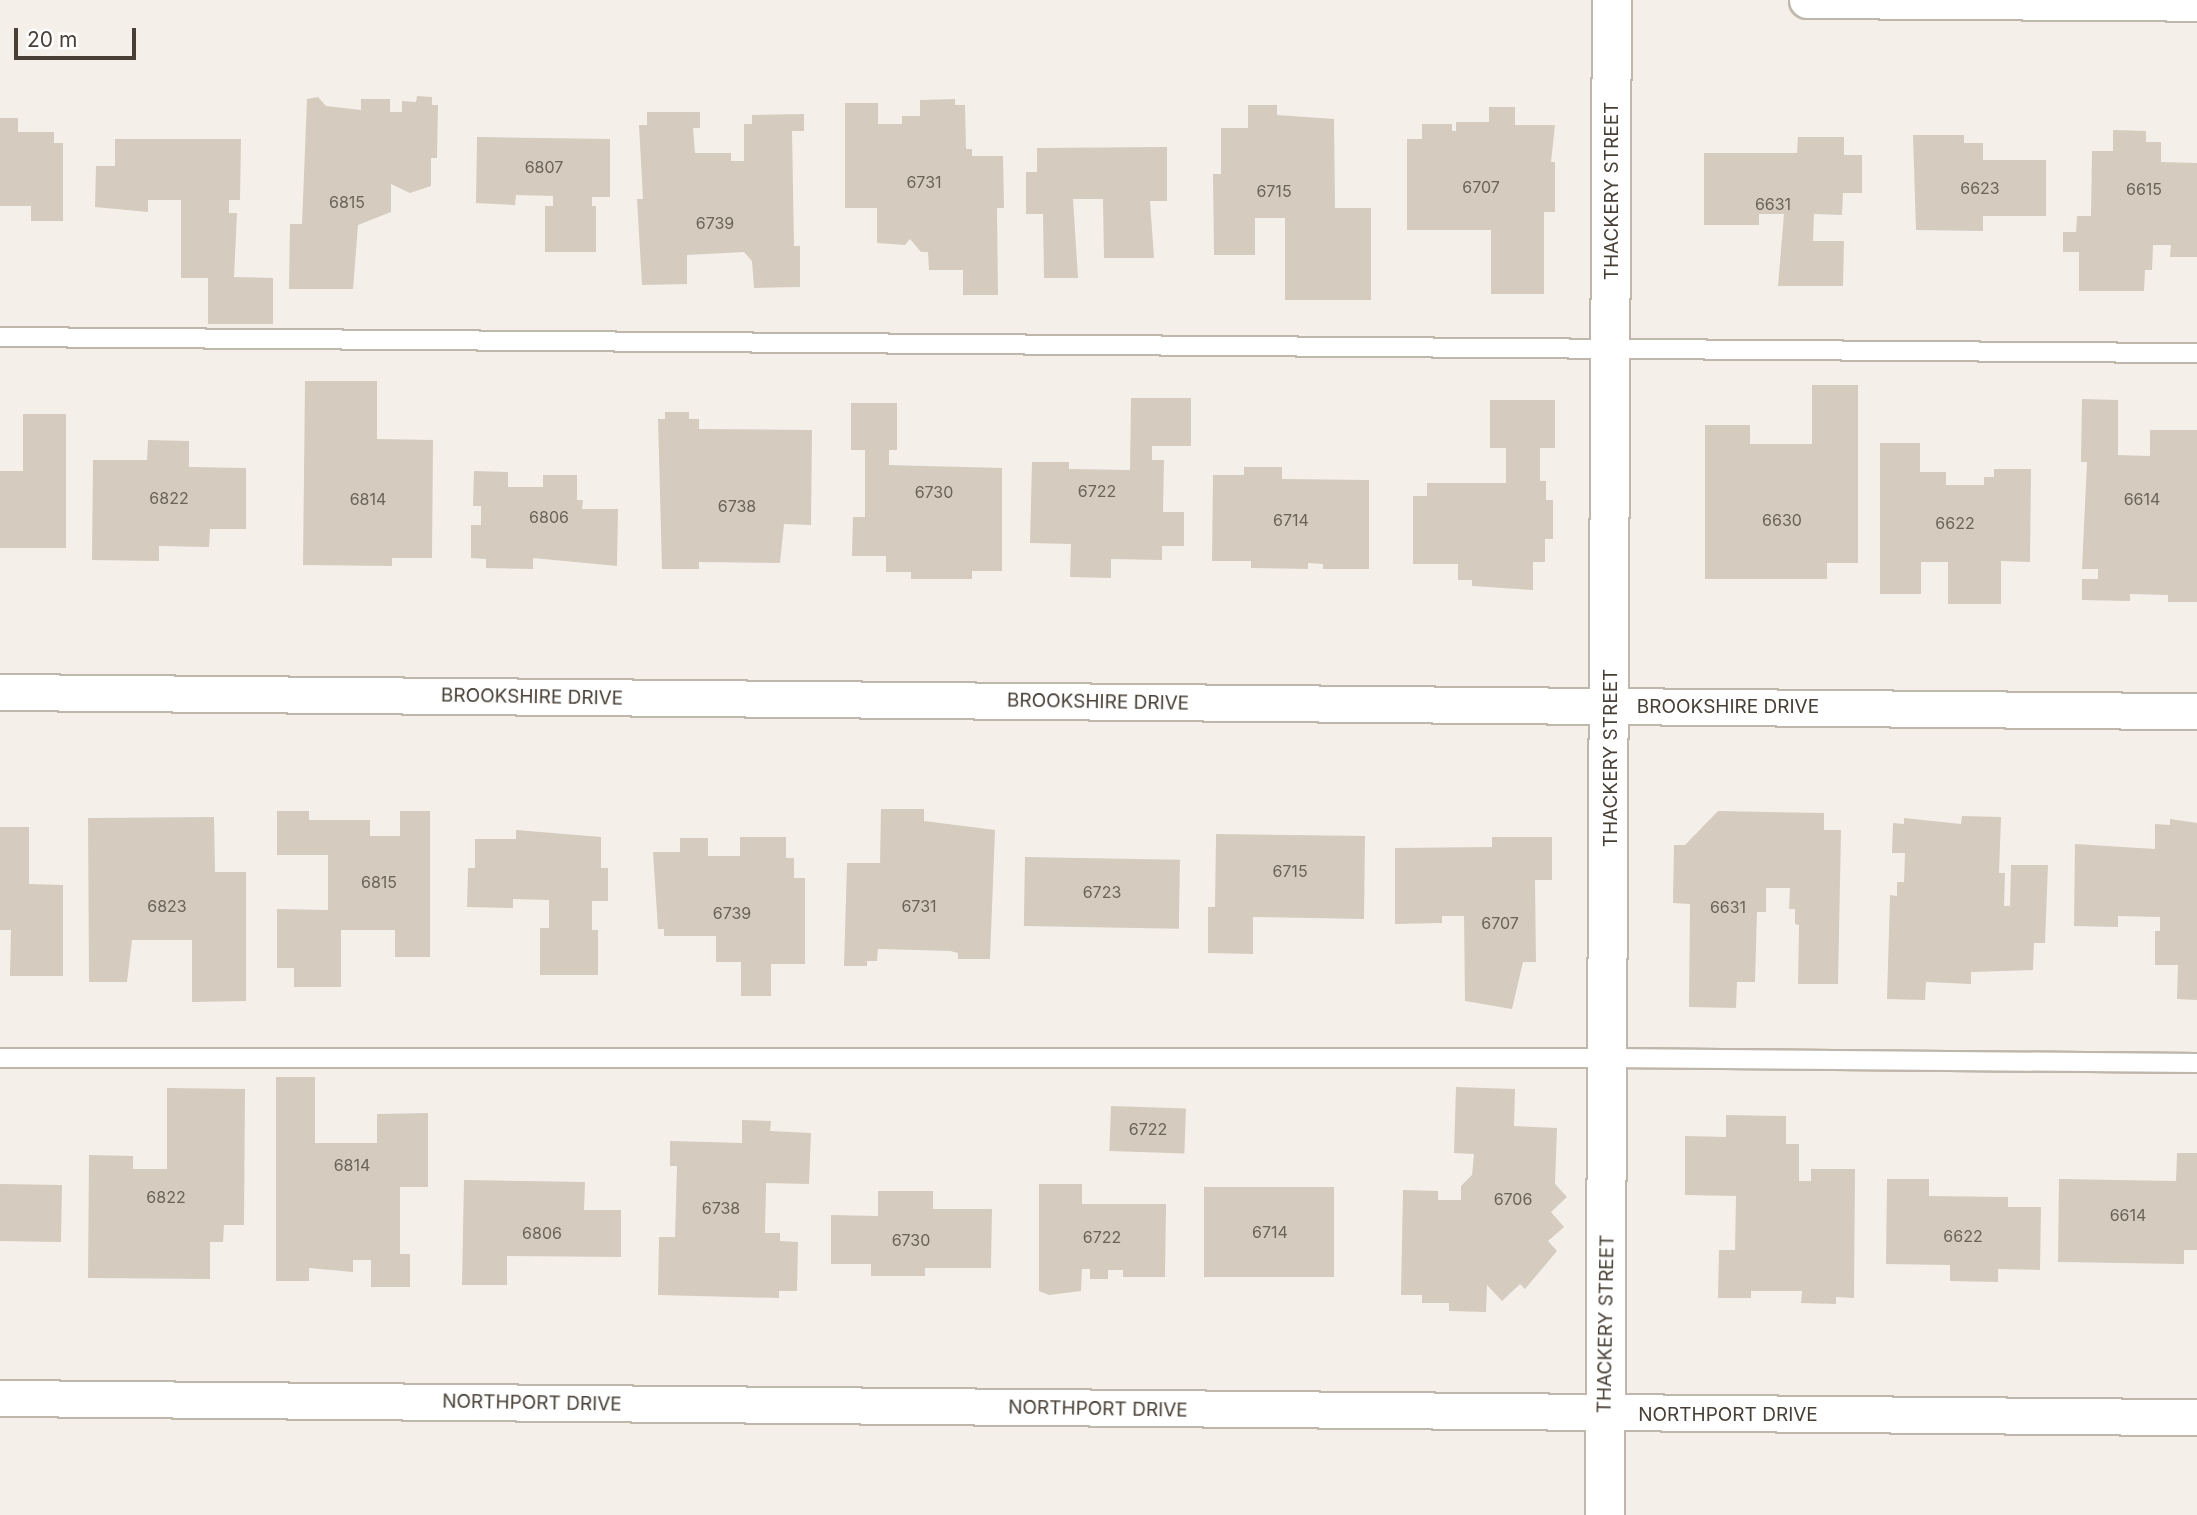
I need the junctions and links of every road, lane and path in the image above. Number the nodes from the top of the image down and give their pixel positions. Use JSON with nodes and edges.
{"nodes":[{"id":1,"x":1612,"y":0,"type":"edge"},
{"id":2,"x":1807,"y":0,"type":"edge"},
{"id":3,"x":2197,"y":3,"type":"edge"},
{"id":4,"x":0,"y":337,"type":"edge"},
{"id":5,"x":1612,"y":349,"type":"junction"},
{"id":6,"x":2197,"y":353,"type":"edge"},
{"id":7,"x":0,"y":692,"type":"edge"},
{"id":8,"x":1611,"y":707,"type":"junction"},
{"id":9,"x":2197,"y":710,"type":"edge"},
{"id":10,"x":0,"y":1058,"type":"edge"},
{"id":11,"x":1609,"y":1058,"type":"junction"},
{"id":12,"x":2197,"y":1063,"type":"edge"},
{"id":13,"x":0,"y":1398,"type":"edge"},
{"id":14,"x":1605,"y":1414,"type":"junction"},
{"id":15,"x":2197,"y":1418,"type":"edge"},
{"id":16,"x":1605,"y":1515,"type":"edge"}],
"edges":[{"from":1,"to":5,"type":"street","name":"THACKERY STREET"},
{"from":2,"to":3,"type":"street"},
{"from":4,"to":5,"type":"lane"},
{"from":5,"to":6,"type":"lane"},
{"from":5,"to":8,"type":"street","name":"THACKERY STREET"},
{"from":7,"to":8,"type":"street","name":"BROOKSHIRE DRIVE"},
{"from":8,"to":9,"type":"street","name":"BROOKSHIRE DRIVE"},
{"from":8,"to":11,"type":"street","name":"THACKERY STREET"},
{"from":10,"to":11,"type":"lane"},
{"from":11,"to":12,"type":"lane"},
{"from":11,"to":14,"type":"street","name":"THACKERY STREET"},
{"from":13,"to":14,"type":"street","name":"NORTHPORT DRIVE"},
{"from":14,"to":15,"type":"street","name":"NORTHPORT DRIVE"},
{"from":14,"to":16,"type":"street","name":"THACKERY STREET"}]}
